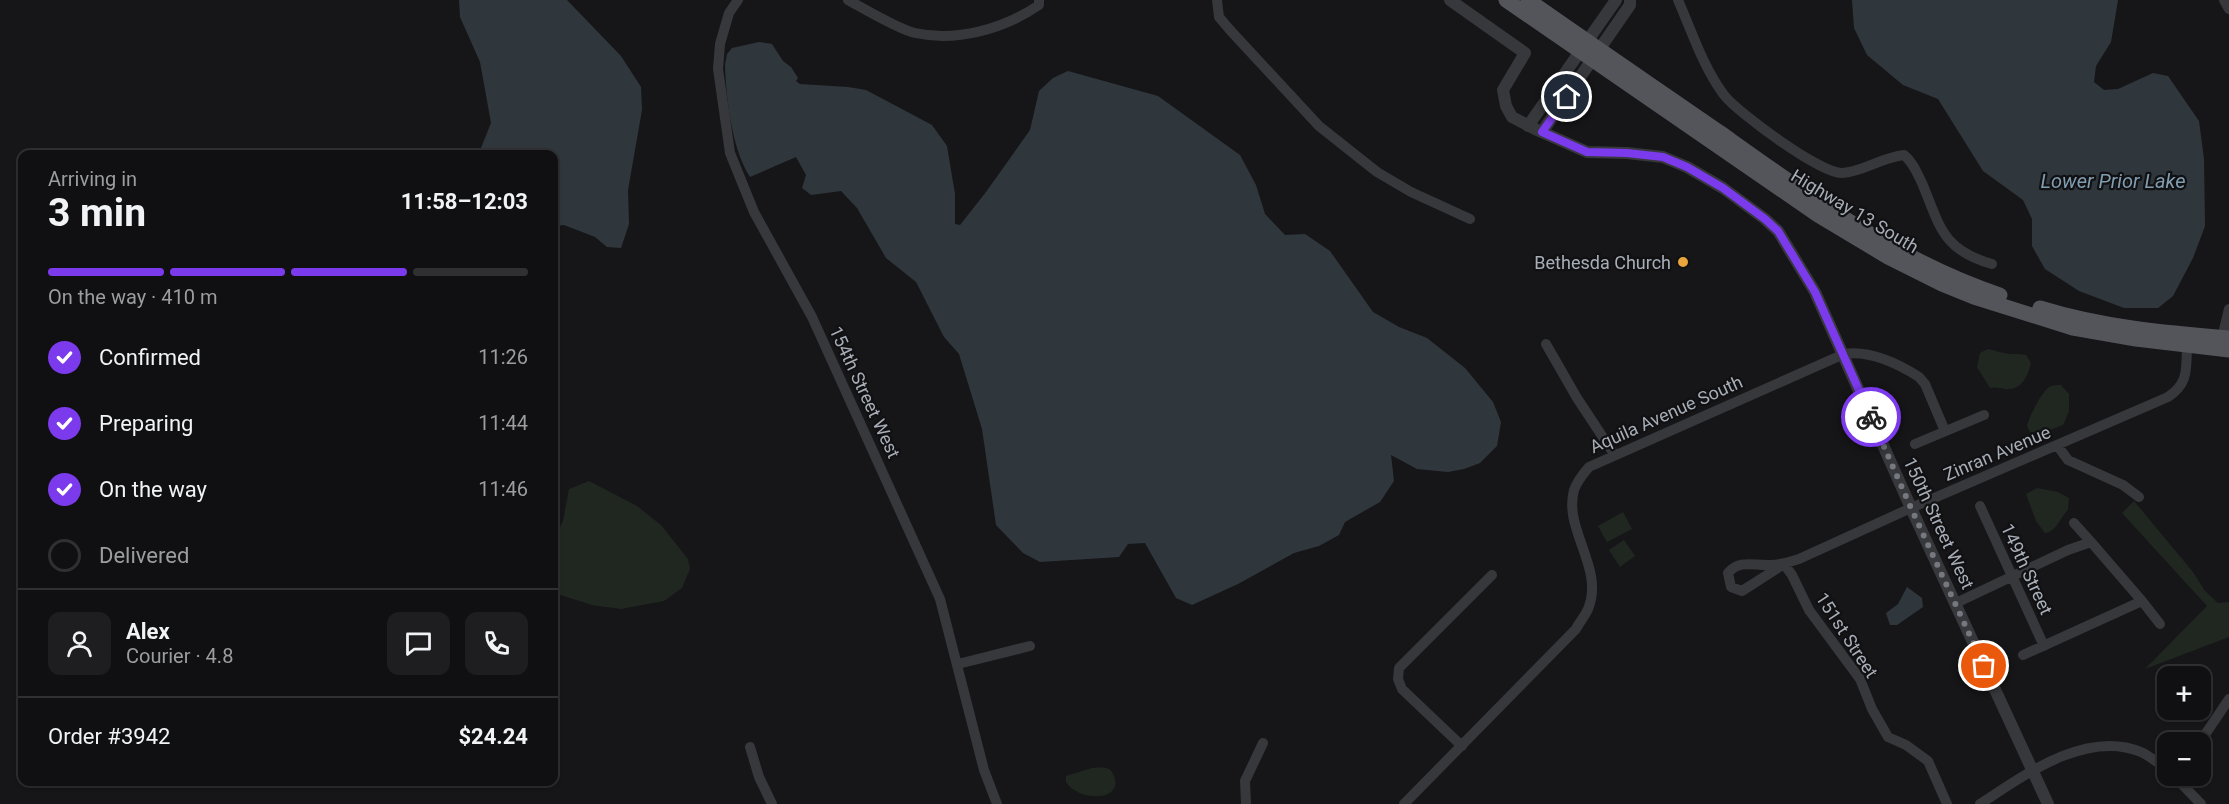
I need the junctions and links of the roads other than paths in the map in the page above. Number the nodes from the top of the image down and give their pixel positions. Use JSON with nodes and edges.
{"nodes":[{"id":1,"x":738,"y":0,"type":"edge"},
{"id":2,"x":848,"y":0,"type":"edge"},
{"id":3,"x":1039,"y":0,"type":"edge"},
{"id":4,"x":1217,"y":0,"type":"edge"},
{"id":5,"x":1450,"y":0,"type":"edge"},
{"id":6,"x":1506,"y":0,"type":"edge"},
{"id":7,"x":1528,"y":0,"type":"edge"},
{"id":8,"x":1616,"y":0,"type":"edge"},
{"id":9,"x":1630,"y":0,"type":"edge"},
{"id":10,"x":1678,"y":0,"type":"edge"},
{"id":11,"x":2224,"y":0,"type":"edge"},
{"id":12,"x":2229,"y":9,"type":"edge"},
{"id":13,"x":1583,"y":46,"type":"junction"},
{"id":14,"x":1597,"y":55,"type":"junction"},
{"id":15,"x":1528,"y":126,"type":"junction"},
{"id":16,"x":1542,"y":132,"type":"junction"},
{"id":17,"x":1470,"y":219,"type":"dead end"},
{"id":18,"x":1992,"y":264,"type":"dead end"},
{"id":19,"x":2229,"y":309,"type":"edge"},
{"id":20,"x":2227,"y":342,"type":"edge"},
{"id":21,"x":1546,"y":344,"type":"dead end"},
{"id":22,"x":2187,"y":345,"type":"junction"},
{"id":23,"x":1844,"y":354,"type":"junction"},
{"id":24,"x":1984,"y":415,"type":"dead end"},
{"id":25,"x":1945,"y":431,"type":"junction"},
{"id":26,"x":1915,"y":444,"type":"dead end"},
{"id":27,"x":2057,"y":445,"type":"junction"},
{"id":28,"x":1614,"y":454,"type":"junction"},
{"id":29,"x":2139,"y":497,"type":"dead end"},
{"id":30,"x":1980,"y":506,"type":"dead end"},
{"id":31,"x":1911,"y":508,"type":"junction"},
{"id":32,"x":2074,"y":523,"type":"dead end"},
{"id":33,"x":2091,"y":542,"type":"junction"},
{"id":34,"x":1784,"y":564,"type":"junction"},
{"id":35,"x":1492,"y":575,"type":"dead end"},
{"id":36,"x":2013,"y":576,"type":"junction"},
{"id":37,"x":2142,"y":601,"type":"junction"},
{"id":38,"x":1956,"y":603,"type":"junction"},
{"id":39,"x":2160,"y":624,"type":"dead end"},
{"id":40,"x":1030,"y":646,"type":"dead end"},
{"id":41,"x":2044,"y":646,"type":"junction"},
{"id":42,"x":2022,"y":655,"type":"dead end"},
{"id":43,"x":958,"y":663,"type":"junction"},
{"id":44,"x":2229,"y":699,"type":"edge"},
{"id":45,"x":2206,"y":732,"type":"edge"},
{"id":46,"x":1263,"y":743,"type":"dead end"},
{"id":47,"x":1462,"y":746,"type":"junction"},
{"id":48,"x":750,"y":747,"type":"dead end"},
{"id":49,"x":2157,"y":763,"type":"edge"},
{"id":50,"x":2032,"y":770,"type":"junction"},
{"id":51,"x":2184,"y":786,"type":"edge"},
{"id":52,"x":772,"y":804,"type":"edge"},
{"id":53,"x":996,"y":804,"type":"edge"},
{"id":54,"x":1246,"y":804,"type":"edge"},
{"id":55,"x":1404,"y":804,"type":"edge"},
{"id":56,"x":1947,"y":804,"type":"edge"},
{"id":57,"x":1980,"y":804,"type":"edge"},
{"id":58,"x":2048,"y":804,"type":"edge"},
{"id":59,"x":2201,"y":804,"type":"edge"}],
"edges":[{"from":1,"to":43,"type":"street","name":"154th Street West"},
{"from":2,"to":3,"type":"street"},
{"from":4,"to":17,"type":"street"},
{"from":5,"to":15,"type":"street","name":"150th Street West"},
{"from":6,"to":13,"type":"main road","name":"Highway 13 South"},
{"from":7,"to":13,"type":"main road","name":"Highway 13 South"},
{"from":8,"to":13,"type":"street"},
{"from":9,"to":14,"type":"street"},
{"from":10,"to":18,"type":"street"},
{"from":11,"to":12,"type":"street"},
{"from":13,"to":14,"type":"main road","name":"Highway 13 South"},
{"from":13,"to":15,"type":"street"},
{"from":14,"to":16,"type":"street"},
{"from":14,"to":20,"type":"main road","name":"Highway 13 South"},
{"from":14,"to":22,"type":"main road","name":"Highway 13 South"},
{"from":15,"to":16,"type":"street","name":"150th Street West"},
{"from":16,"to":23,"type":"street","name":"150th Street West"},
{"from":19,"to":20,"type":"street"},
{"from":20,"to":22,"type":"main road","name":"Highway 13 South"},
{"from":21,"to":28,"type":"street"},
{"from":22,"to":27,"type":"street","name":"Zinran Avenue"},
{"from":23,"to":25,"type":"street"},
{"from":23,"to":28,"type":"street","name":"Aquila Avenue South"},
{"from":23,"to":31,"type":"street","name":"150th Street West"},
{"from":24,"to":25,"type":"street"},
{"from":25,"to":26,"type":"street"},
{"from":27,"to":29,"type":"street"},
{"from":27,"to":31,"type":"street","name":"Zinran Avenue"},
{"from":28,"to":47,"type":"street","name":"Aquila Avenue South"},
{"from":30,"to":36,"type":"street","name":"149th Street"},
{"from":31,"to":34,"type":"street","name":"Zinran Avenue"},
{"from":31,"to":38,"type":"street","name":"150th Street West"},
{"from":32,"to":33,"type":"street"},
{"from":33,"to":36,"type":"street"},
{"from":33,"to":37,"type":"street"},
{"from":34,"to":34,"type":"street","name":"Zinran Avenue"},
{"from":34,"to":56,"type":"street","name":"151st Street"},
{"from":35,"to":47,"type":"street"},
{"from":36,"to":38,"type":"street"},
{"from":36,"to":41,"type":"street","name":"149th Street"},
{"from":37,"to":39,"type":"street"},
{"from":37,"to":41,"type":"street"},
{"from":38,"to":50,"type":"street","name":"150th Street West"},
{"from":40,"to":43,"type":"street"},
{"from":41,"to":42,"type":"street"},
{"from":43,"to":53,"type":"street","name":"154th Street West"},
{"from":44,"to":45,"type":"street"},
{"from":46,"to":54,"type":"street"},
{"from":47,"to":55,"type":"street","name":"Aquila Avenue South"},
{"from":48,"to":52,"type":"street"},
{"from":49,"to":50,"type":"street"},
{"from":50,"to":57,"type":"street"},
{"from":50,"to":58,"type":"street","name":"150th Street West"},
{"from":51,"to":59,"type":"street"}]}
